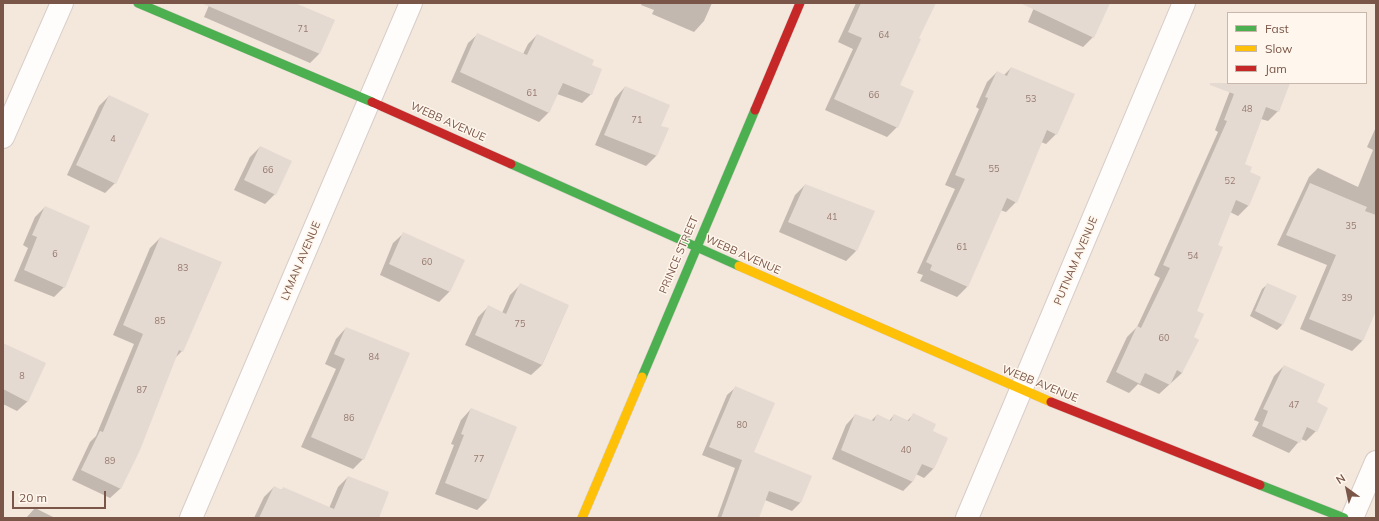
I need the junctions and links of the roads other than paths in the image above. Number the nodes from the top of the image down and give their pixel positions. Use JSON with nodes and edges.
{"nodes":[{"id":1,"x":62,"y":3,"type":"edge"},
{"id":2,"x":138,"y":3,"type":"edge"},
{"id":3,"x":411,"y":3,"type":"edge"},
{"id":4,"x":800,"y":3,"type":"edge"},
{"id":5,"x":1184,"y":3,"type":"edge"},
{"id":6,"x":370,"y":101,"type":"junction"},
{"id":7,"x":3,"y":137,"type":"edge"},
{"id":8,"x":695,"y":247,"type":"junction"},
{"id":9,"x":1021,"y":390,"type":"junction"},
{"id":10,"x":1376,"y":462,"type":"edge"},
{"id":11,"x":191,"y":518,"type":"edge"},
{"id":12,"x":582,"y":518,"type":"edge"},
{"id":13,"x":967,"y":518,"type":"edge"},
{"id":14,"x":1344,"y":518,"type":"edge"},
{"id":15,"x":1352,"y":518,"type":"edge"}],
"edges":[{"from":1,"to":7,"type":"street"},
{"from":2,"to":6,"type":"street","name":"WEBB AVENUE"},
{"from":3,"to":6,"type":"street","name":"LYMAN AVENUE"},
{"from":4,"to":8,"type":"street","name":"PRINCE STREET"},
{"from":5,"to":9,"type":"street","name":"PUTNAM AVENUE"},
{"from":6,"to":8,"type":"street","name":"WEBB AVENUE"},
{"from":6,"to":11,"type":"street","name":"LYMAN AVENUE"},
{"from":8,"to":9,"type":"street","name":"WEBB AVENUE"},
{"from":8,"to":12,"type":"street","name":"PRINCE STREET"},
{"from":9,"to":13,"type":"street","name":"PUTNAM AVENUE"},
{"from":9,"to":14,"type":"street","name":"WEBB AVENUE"},
{"from":10,"to":15,"type":"street"}]}
